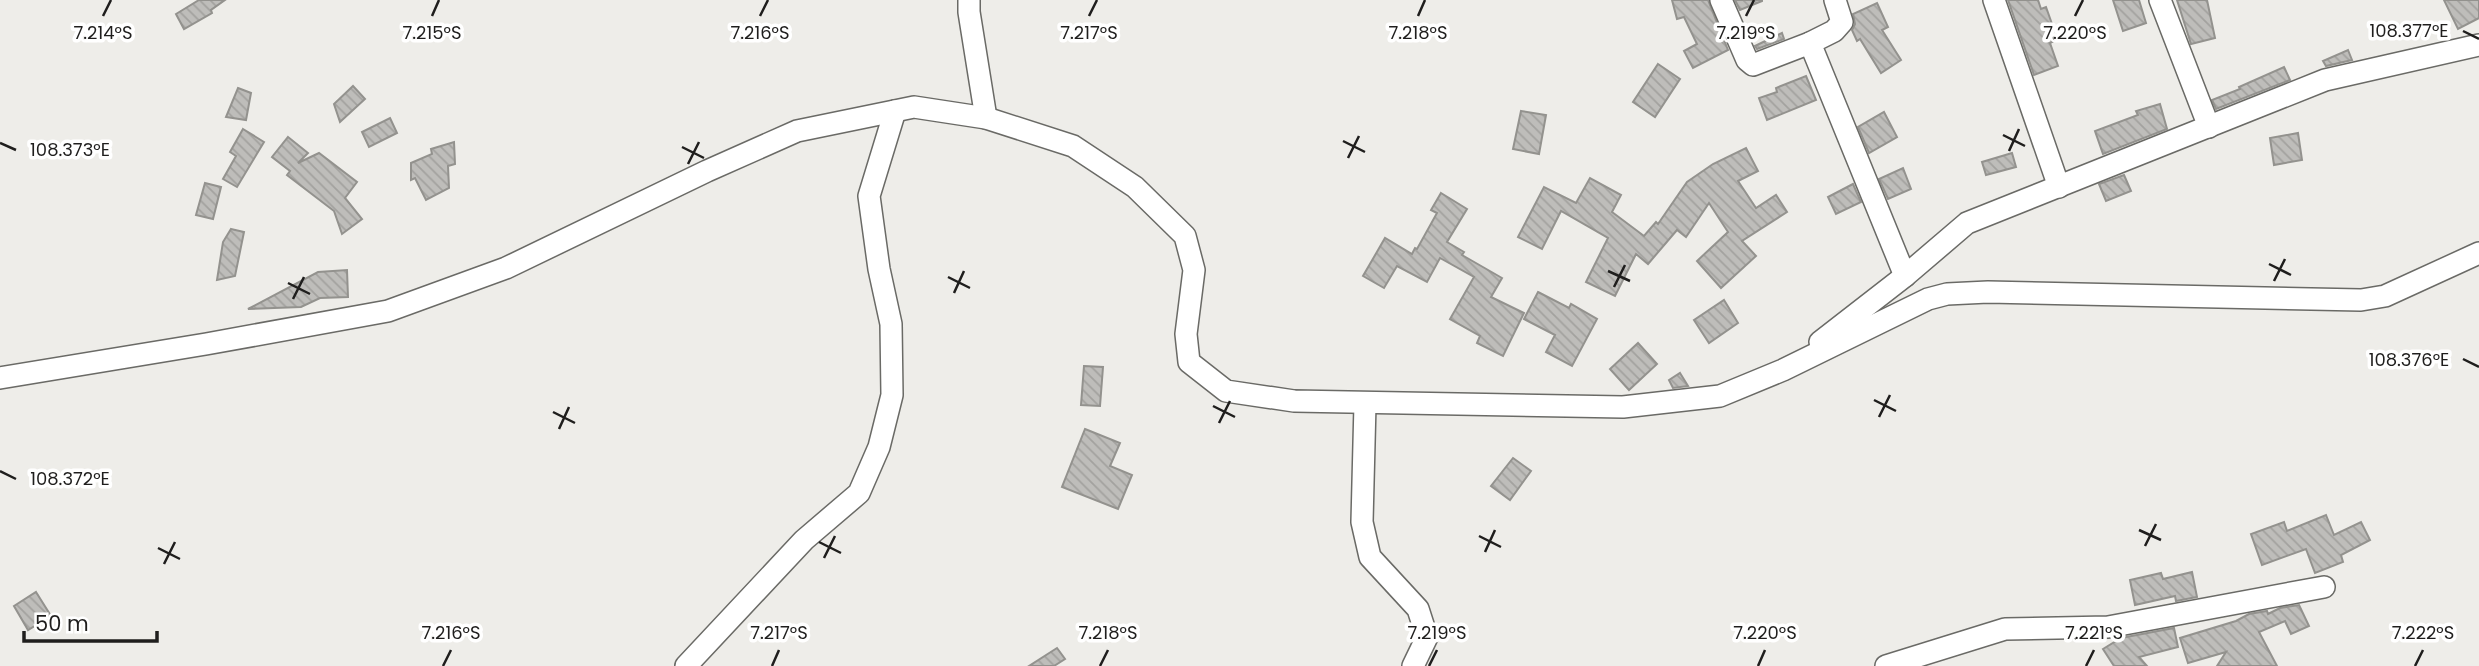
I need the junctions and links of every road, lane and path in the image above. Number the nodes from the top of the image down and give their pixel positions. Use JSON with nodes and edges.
{"nodes":[{"id":1,"x":969,"y":0,"type":"edge"},
{"id":2,"x":1721,"y":0,"type":"edge"},
{"id":3,"x":1835,"y":0,"type":"edge"},
{"id":4,"x":1994,"y":0,"type":"edge"},
{"id":5,"x":2160,"y":0,"type":"edge"},
{"id":6,"x":1810,"y":43,"type":"junction"},
{"id":7,"x":2479,"y":45,"type":"edge"},
{"id":8,"x":895,"y":111,"type":"junction"},
{"id":9,"x":986,"y":118,"type":"junction"},
{"id":10,"x":2209,"y":127,"type":"junction"},
{"id":11,"x":2059,"y":187,"type":"junction"},
{"id":12,"x":2479,"y":253,"type":"edge"},
{"id":13,"x":1905,"y":276,"type":"junction"},
{"id":14,"x":1783,"y":370,"type":"junction"},
{"id":15,"x":0,"y":378,"type":"edge"},
{"id":16,"x":1365,"y":404,"type":"junction"},
{"id":17,"x":2324,"y":587,"type":"dead end"},
{"id":18,"x":686,"y":666,"type":"edge"},
{"id":19,"x":1413,"y":666,"type":"edge"},
{"id":20,"x":1886,"y":666,"type":"edge"}],
"edges":[{"from":1,"to":9,"type":"street"},
{"from":2,"to":6,"type":"street"},
{"from":3,"to":6,"type":"street"},
{"from":4,"to":11,"type":"street"},
{"from":5,"to":10,"type":"street"},
{"from":6,"to":13,"type":"street"},
{"from":7,"to":10,"type":"street"},
{"from":8,"to":9,"type":"street"},
{"from":8,"to":15,"type":"street"},
{"from":8,"to":18,"type":"street"},
{"from":9,"to":16,"type":"street"},
{"from":10,"to":11,"type":"street"},
{"from":11,"to":13,"type":"street"},
{"from":12,"to":14,"type":"street"},
{"from":13,"to":14,"type":"street"},
{"from":14,"to":16,"type":"street"},
{"from":16,"to":19,"type":"street"},
{"from":17,"to":20,"type":"street"}]}
